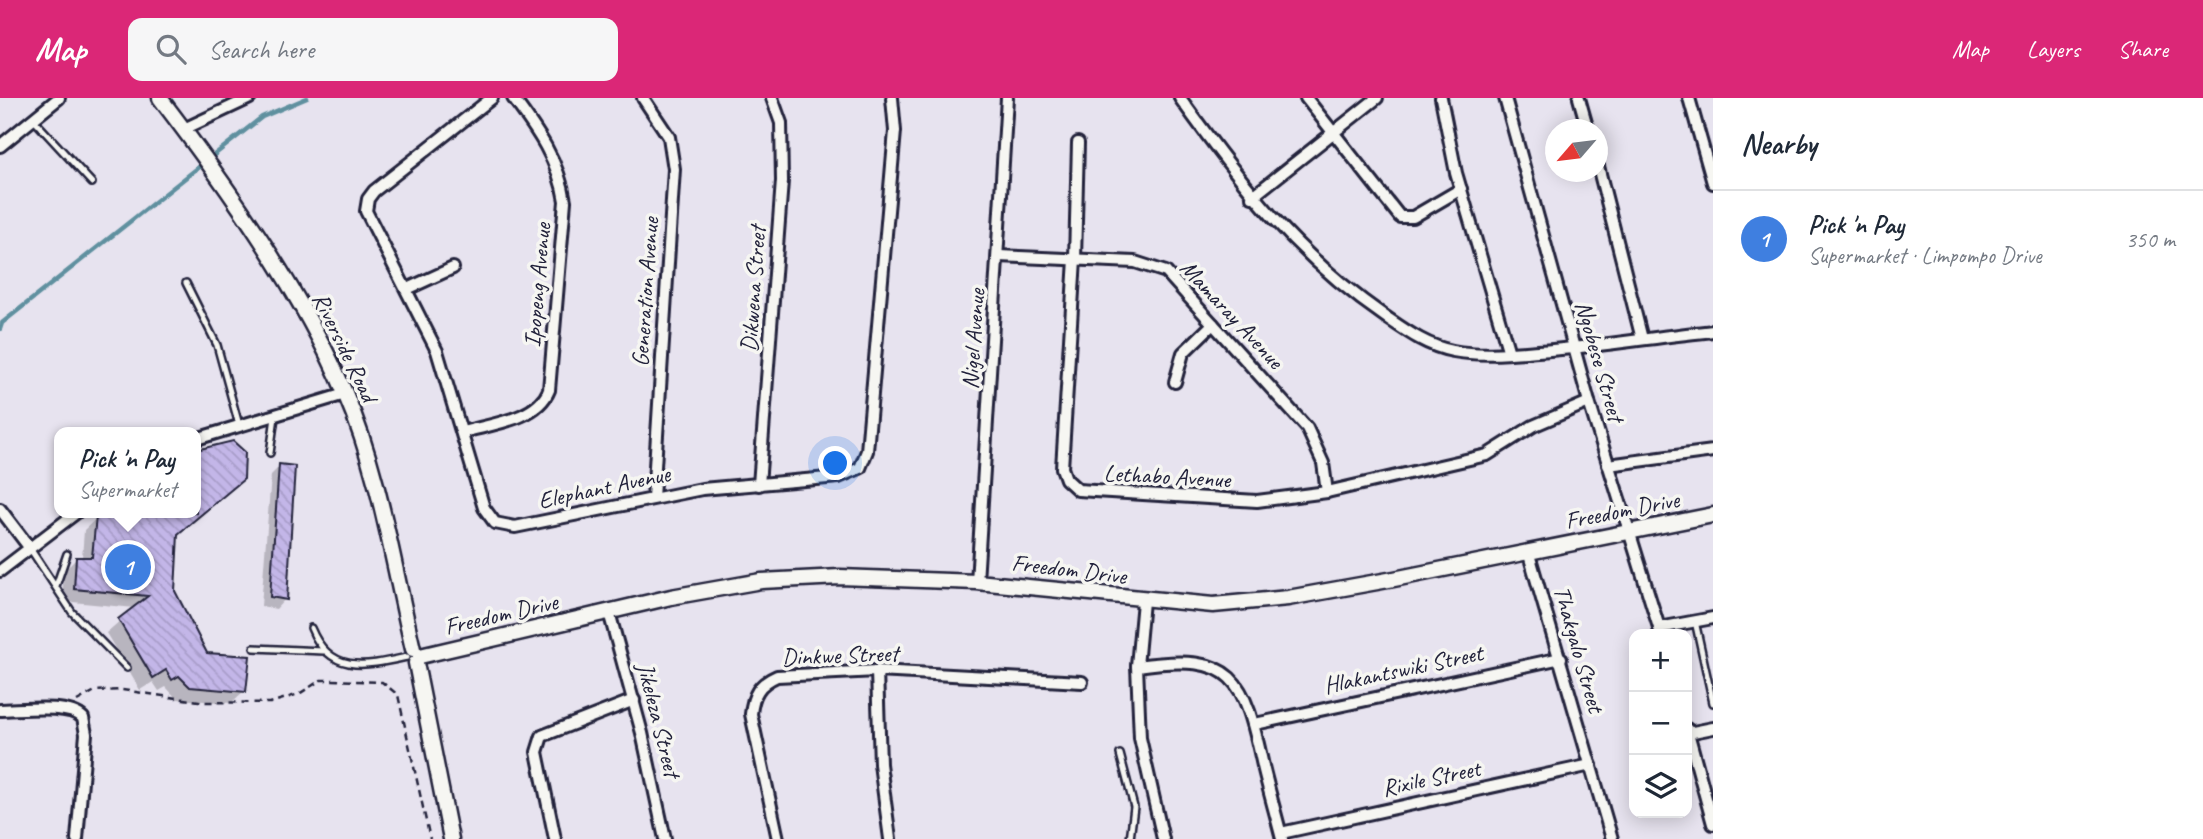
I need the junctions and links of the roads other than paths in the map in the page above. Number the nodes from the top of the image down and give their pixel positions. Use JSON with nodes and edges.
{"nodes":[{"id":1,"x":59,"y":98,"type":"edge"},
{"id":2,"x":159,"y":98,"type":"edge"},
{"id":3,"x":250,"y":98,"type":"edge"},
{"id":4,"x":492,"y":98,"type":"edge"},
{"id":5,"x":513,"y":98,"type":"edge"},
{"id":6,"x":643,"y":98,"type":"edge"},
{"id":7,"x":772,"y":98,"type":"edge"},
{"id":8,"x":892,"y":98,"type":"edge"},
{"id":9,"x":1007,"y":98,"type":"edge"},
{"id":10,"x":1180,"y":98,"type":"edge"},
{"id":11,"x":1306,"y":98,"type":"edge"},
{"id":12,"x":1377,"y":98,"type":"edge"},
{"id":13,"x":1441,"y":98,"type":"edge"},
{"id":14,"x":1505,"y":98,"type":"edge"},
{"id":15,"x":1579,"y":98,"type":"edge"},
{"id":16,"x":1689,"y":98,"type":"edge"},
{"id":17,"x":234,"y":101,"type":"edge"},
{"id":18,"x":33,"y":119,"type":"junction"},
{"id":19,"x":1585,"y":119,"type":"edge"},
{"id":20,"x":184,"y":129,"type":"junction"},
{"id":21,"x":1332,"y":133,"type":"junction"},
{"id":22,"x":1078,"y":144,"type":"dead end"},
{"id":23,"x":0,"y":146,"type":"edge"},
{"id":24,"x":1602,"y":182,"type":"edge"},
{"id":25,"x":92,"y":183,"type":"dead end"},
{"id":26,"x":1713,"y":183,"type":"edge"},
{"id":27,"x":1461,"y":189,"type":"junction"},
{"id":28,"x":1252,"y":197,"type":"junction"},
{"id":29,"x":999,"y":256,"type":"junction"},
{"id":30,"x":1075,"y":259,"type":"junction"},
{"id":31,"x":453,"y":268,"type":"dead end"},
{"id":32,"x":186,"y":283,"type":"dead end"},
{"id":33,"x":407,"y":289,"type":"junction"},
{"id":34,"x":1213,"y":324,"type":"junction"},
{"id":35,"x":1713,"y":331,"type":"edge"},
{"id":36,"x":1642,"y":339,"type":"junction"},
{"id":37,"x":1574,"y":349,"type":"junction"},
{"id":38,"x":1508,"y":353,"type":"junction"},
{"id":39,"x":1175,"y":382,"type":"dead end"},
{"id":40,"x":345,"y":394,"type":"junction"},
{"id":41,"x":1589,"y":402,"type":"junction"},
{"id":42,"x":276,"y":414,"type":"junction"},
{"id":43,"x":239,"y":425,"type":"junction"},
{"id":44,"x":463,"y":432,"type":"junction"},
{"id":45,"x":201,"y":437,"type":"edge"},
{"id":46,"x":1713,"y":451,"type":"edge"},
{"id":47,"x":270,"y":453,"type":"dead end"},
{"id":48,"x":1608,"y":465,"type":"junction"},
{"id":49,"x":760,"y":485,"type":"junction"},
{"id":50,"x":1327,"y":492,"type":"junction"},
{"id":51,"x":653,"y":498,"type":"junction"},
{"id":52,"x":0,"y":509,"type":"edge"},
{"id":53,"x":1713,"y":515,"type":"edge"},
{"id":54,"x":69,"y":518,"type":"edge"},
{"id":55,"x":1628,"y":531,"type":"junction"},
{"id":56,"x":29,"y":547,"type":"junction"},
{"id":57,"x":1528,"y":551,"type":"junction"},
{"id":58,"x":67,"y":554,"type":"dead end"},
{"id":59,"x":0,"y":570,"type":"edge"},
{"id":60,"x":978,"y":582,"type":"junction"},
{"id":61,"x":56,"y":586,"type":"junction"},
{"id":62,"x":1143,"y":601,"type":"junction"},
{"id":63,"x":609,"y":612,"type":"junction"},
{"id":64,"x":1713,"y":618,"type":"edge"},
{"id":65,"x":1695,"y":621,"type":"junction"},
{"id":66,"x":311,"y":628,"type":"dead end"},
{"id":67,"x":1659,"y":629,"type":"edge"},
{"id":68,"x":1667,"y":629,"type":"edge"},
{"id":69,"x":254,"y":648,"type":"dead end"},
{"id":70,"x":324,"y":651,"type":"junction"},
{"id":71,"x":414,"y":656,"type":"junction"},
{"id":72,"x":1561,"y":658,"type":"junction"},
{"id":73,"x":1137,"y":666,"type":"junction"},
{"id":74,"x":127,"y":668,"type":"dead end"},
{"id":75,"x":877,"y":671,"type":"junction"},
{"id":76,"x":1082,"y":682,"type":"dead end"},
{"id":77,"x":634,"y":700,"type":"junction"},
{"id":78,"x":1713,"y":703,"type":"edge"},
{"id":79,"x":0,"y":710,"type":"edge"},
{"id":80,"x":1255,"y":724,"type":"junction"},
{"id":81,"x":1713,"y":729,"type":"edge"},
{"id":82,"x":1692,"y":731,"type":"edge"},
{"id":83,"x":1692,"y":749,"type":"edge"},
{"id":84,"x":1120,"y":754,"type":"dead end"},
{"id":85,"x":1591,"y":765,"type":"junction"},
{"id":86,"x":1713,"y":824,"type":"edge"},
{"id":87,"x":1281,"y":836,"type":"edge"},
{"id":88,"x":77,"y":839,"type":"edge"},
{"id":89,"x":451,"y":839,"type":"edge"},
{"id":90,"x":555,"y":839,"type":"edge"},
{"id":91,"x":665,"y":839,"type":"edge"},
{"id":92,"x":778,"y":839,"type":"edge"},
{"id":93,"x":890,"y":839,"type":"edge"},
{"id":94,"x":1130,"y":839,"type":"edge"},
{"id":95,"x":1163,"y":839,"type":"edge"},
{"id":96,"x":1612,"y":839,"type":"edge"}],
"edges":[{"from":1,"to":18,"type":"street"},
{"from":2,"to":20,"type":"street","name":"Riverside Road"},
{"from":3,"to":17,"type":"street"},
{"from":4,"to":33,"type":"street","name":"Elephant Avenue"},
{"from":5,"to":44,"type":"street","name":"Ipopeng Avenue"},
{"from":6,"to":51,"type":"street","name":"Generation Avenue"},
{"from":7,"to":49,"type":"street","name":"Dikwena Street"},
{"from":8,"to":49,"type":"street","name":"Elephant Avenue"},
{"from":9,"to":29,"type":"street","name":"Nigel Avenue"},
{"from":10,"to":28,"type":"street"},
{"from":11,"to":21,"type":"street"},
{"from":12,"to":21,"type":"street"},
{"from":13,"to":27,"type":"street"},
{"from":14,"to":37,"type":"street","name":"Ngobese Street"},
{"from":15,"to":19,"type":"street"},
{"from":16,"to":26,"type":"street"},
{"from":17,"to":20,"type":"street"},
{"from":18,"to":23,"type":"street"},
{"from":18,"to":25,"type":"lane"},
{"from":20,"to":40,"type":"street","name":"Riverside Road"},
{"from":21,"to":27,"type":"street"},
{"from":21,"to":28,"type":"street"},
{"from":22,"to":30,"type":"street","name":"Lethabo Avenue"},
{"from":24,"to":36,"type":"street"},
{"from":27,"to":38,"type":"street"},
{"from":28,"to":38,"type":"street"},
{"from":29,"to":30,"type":"street","name":"Mamaray Avenue"},
{"from":29,"to":60,"type":"street","name":"Nigel Avenue"},
{"from":30,"to":34,"type":"street","name":"Mamaray Avenue"},
{"from":30,"to":50,"type":"street","name":"Lethabo Avenue"},
{"from":31,"to":33,"type":"street"},
{"from":32,"to":43,"type":"lane"},
{"from":33,"to":44,"type":"street","name":"Elephant Avenue"},
{"from":34,"to":39,"type":"street"},
{"from":34,"to":50,"type":"street","name":"Mamaray Avenue"},
{"from":35,"to":36,"type":"street"},
{"from":36,"to":37,"type":"street"},
{"from":37,"to":38,"type":"street"},
{"from":37,"to":41,"type":"street","name":"Ngobese Street"},
{"from":40,"to":42,"type":"street"},
{"from":40,"to":71,"type":"street","name":"Riverside Road"},
{"from":41,"to":48,"type":"street","name":"Ngobese Street"},
{"from":41,"to":50,"type":"street","name":"Lethabo Avenue"},
{"from":42,"to":43,"type":"street"},
{"from":42,"to":47,"type":"lane"},
{"from":43,"to":45,"type":"street"},
{"from":44,"to":51,"type":"street","name":"Elephant Avenue"},
{"from":46,"to":48,"type":"street"},
{"from":48,"to":55,"type":"street","name":"Ngobese Street"},
{"from":49,"to":51,"type":"street","name":"Elephant Avenue"},
{"from":52,"to":56,"type":"street"},
{"from":53,"to":55,"type":"street","name":"Freedom Drive"},
{"from":54,"to":56,"type":"street"},
{"from":55,"to":57,"type":"street","name":"Freedom Drive"},
{"from":55,"to":67,"type":"street","name":"Ngobese Street"},
{"from":56,"to":59,"type":"street"},
{"from":56,"to":61,"type":"lane"},
{"from":57,"to":62,"type":"street","name":"Freedom Drive"},
{"from":57,"to":72,"type":"street","name":"Thakgalo Street"},
{"from":58,"to":61,"type":"lane"},
{"from":60,"to":62,"type":"street","name":"Freedom Drive"},
{"from":60,"to":63,"type":"street","name":"Freedom Drive"},
{"from":61,"to":74,"type":"lane"},
{"from":62,"to":73,"type":"street"},
{"from":63,"to":71,"type":"street","name":"Freedom Drive"},
{"from":63,"to":77,"type":"street","name":"Jikeleza Street"},
{"from":64,"to":65,"type":"street"},
{"from":65,"to":68,"type":"street"},
{"from":65,"to":78,"type":"lane"},
{"from":66,"to":70,"type":"lane"},
{"from":69,"to":70,"type":"lane"},
{"from":70,"to":71,"type":"lane"},
{"from":71,"to":89,"type":"street","name":"Riverside Road"},
{"from":72,"to":80,"type":"street","name":"Hlakantswiki Street"},
{"from":72,"to":85,"type":"street","name":"Thakgalo Street"},
{"from":73,"to":80,"type":"street"},
{"from":73,"to":95,"type":"street"},
{"from":75,"to":76,"type":"street","name":"Dinkwe Street"},
{"from":75,"to":92,"type":"street","name":"Dinkwe Street"},
{"from":75,"to":93,"type":"street"},
{"from":77,"to":90,"type":"street"},
{"from":77,"to":91,"type":"street","name":"Jikeleza Street"},
{"from":79,"to":88,"type":"street"},
{"from":80,"to":87,"type":"street"},
{"from":81,"to":82,"type":"street"},
{"from":83,"to":86,"type":"street"},
{"from":84,"to":94,"type":"lane"},
{"from":85,"to":87,"type":"street","name":"Rixile Street"},
{"from":85,"to":96,"type":"street","name":"Thakgalo Street"}]}
